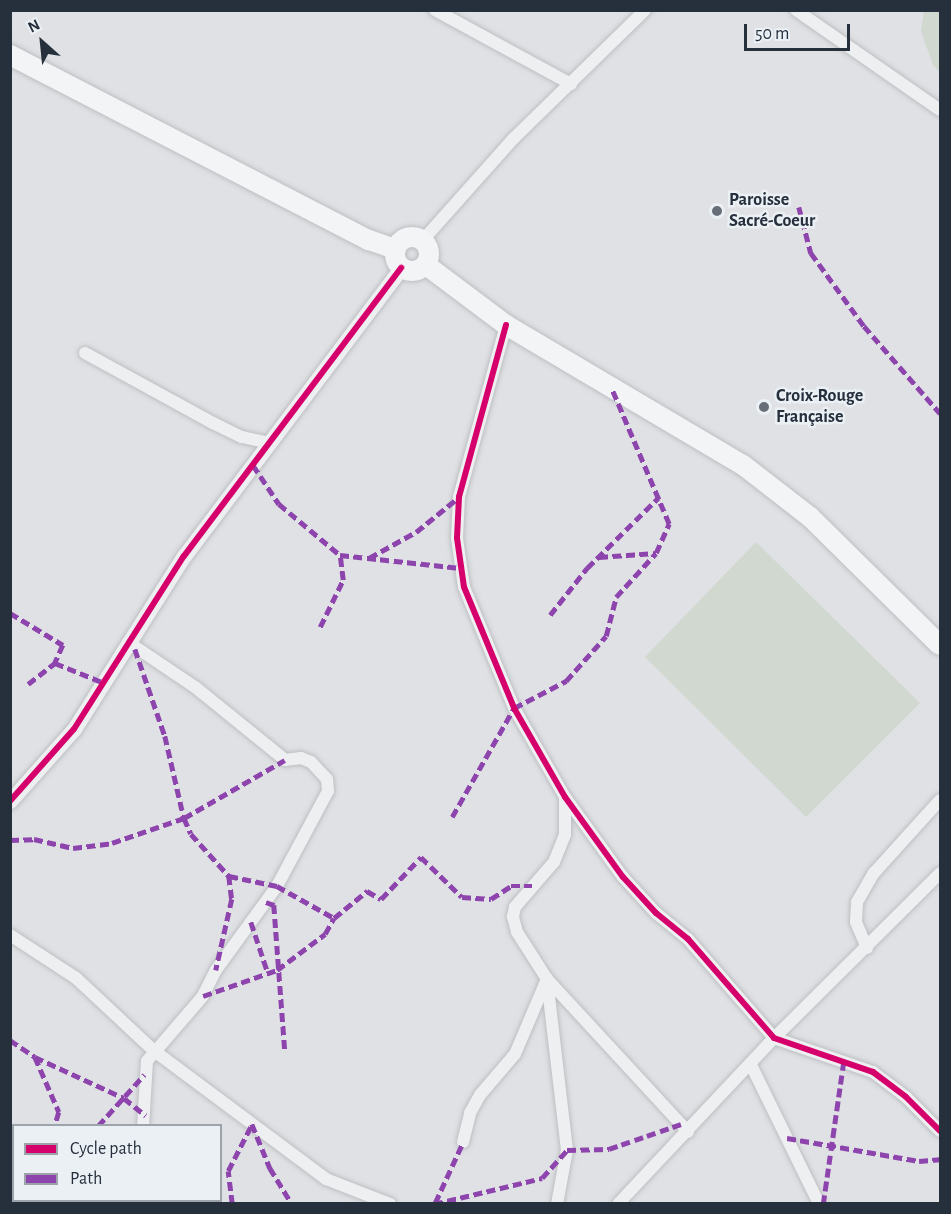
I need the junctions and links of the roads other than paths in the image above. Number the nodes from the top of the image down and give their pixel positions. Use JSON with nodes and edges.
{"nodes":[{"id":1,"x":435,"y":10,"type":"edge"},
{"id":2,"x":645,"y":10,"type":"edge"},
{"id":3,"x":796,"y":10,"type":"edge"},
{"id":4,"x":10,"y":55,"type":"edge"},
{"id":5,"x":571,"y":84,"type":"junction"},
{"id":6,"x":940,"y":110,"type":"edge"},
{"id":7,"x":423,"y":240,"type":"junction"},
{"id":8,"x":398,"y":259,"type":"junction"},
{"id":9,"x":426,"y":265,"type":"junction"},
{"id":10,"x":506,"y":325,"type":"junction"},
{"id":11,"x":86,"y":353,"type":"dead end"},
{"id":12,"x":270,"y":444,"type":"junction"},
{"id":13,"x":128,"y":642,"type":"junction"},
{"id":14,"x":940,"y":645,"type":"edge"},
{"id":15,"x":565,"y":797,"type":"junction"},
{"id":16,"x":940,"y":800,"type":"edge"},
{"id":17,"x":10,"y":801,"type":"edge"},
{"id":18,"x":940,"y":873,"type":"edge"},
{"id":19,"x":10,"y":935,"type":"edge"},
{"id":20,"x":867,"y":948,"type":"junction"},
{"id":21,"x":546,"y":979,"type":"junction"},
{"id":22,"x":774,"y":1038,"type":"junction"},
{"id":23,"x":153,"y":1050,"type":"junction"},
{"id":24,"x":751,"y":1065,"type":"junction"},
{"id":25,"x":143,"y":1124,"type":"edge"},
{"id":26,"x":688,"y":1131,"type":"junction"},
{"id":27,"x":940,"y":1131,"type":"edge"},
{"id":28,"x":463,"y":1142,"type":"dead end"},
{"id":29,"x":390,"y":1203,"type":"edge"},
{"id":30,"x":557,"y":1203,"type":"edge"},
{"id":31,"x":618,"y":1203,"type":"edge"},
{"id":32,"x":819,"y":1203,"type":"edge"}],
"edges":[{"from":1,"to":5,"type":"street"},
{"from":2,"to":5,"type":"street"},
{"from":3,"to":6,"type":"street"},
{"from":4,"to":8,"type":"main road"},
{"from":5,"to":7,"type":"street"},
{"from":7,"to":8,"type":"main road"},
{"from":7,"to":9,"type":"main road"},
{"from":8,"to":9,"type":"main road"},
{"from":8,"to":12,"type":"street"},
{"from":9,"to":10,"type":"main road"},
{"from":10,"to":14,"type":"main road"},
{"from":10,"to":15,"type":"street"},
{"from":11,"to":12,"type":"street"},
{"from":12,"to":13,"type":"street"},
{"from":13,"to":17,"type":"street"},
{"from":13,"to":23,"type":"street"},
{"from":15,"to":21,"type":"street"},
{"from":15,"to":22,"type":"street"},
{"from":16,"to":20,"type":"street"},
{"from":18,"to":20,"type":"street"},
{"from":19,"to":23,"type":"street"},
{"from":20,"to":22,"type":"street"},
{"from":21,"to":26,"type":"street"},
{"from":21,"to":28,"type":"street"},
{"from":21,"to":30,"type":"street"},
{"from":22,"to":24,"type":"street"},
{"from":22,"to":27,"type":"street"},
{"from":23,"to":25,"type":"street"},
{"from":23,"to":29,"type":"street"},
{"from":24,"to":26,"type":"street"},
{"from":24,"to":32,"type":"street"},
{"from":26,"to":31,"type":"street"}]}
